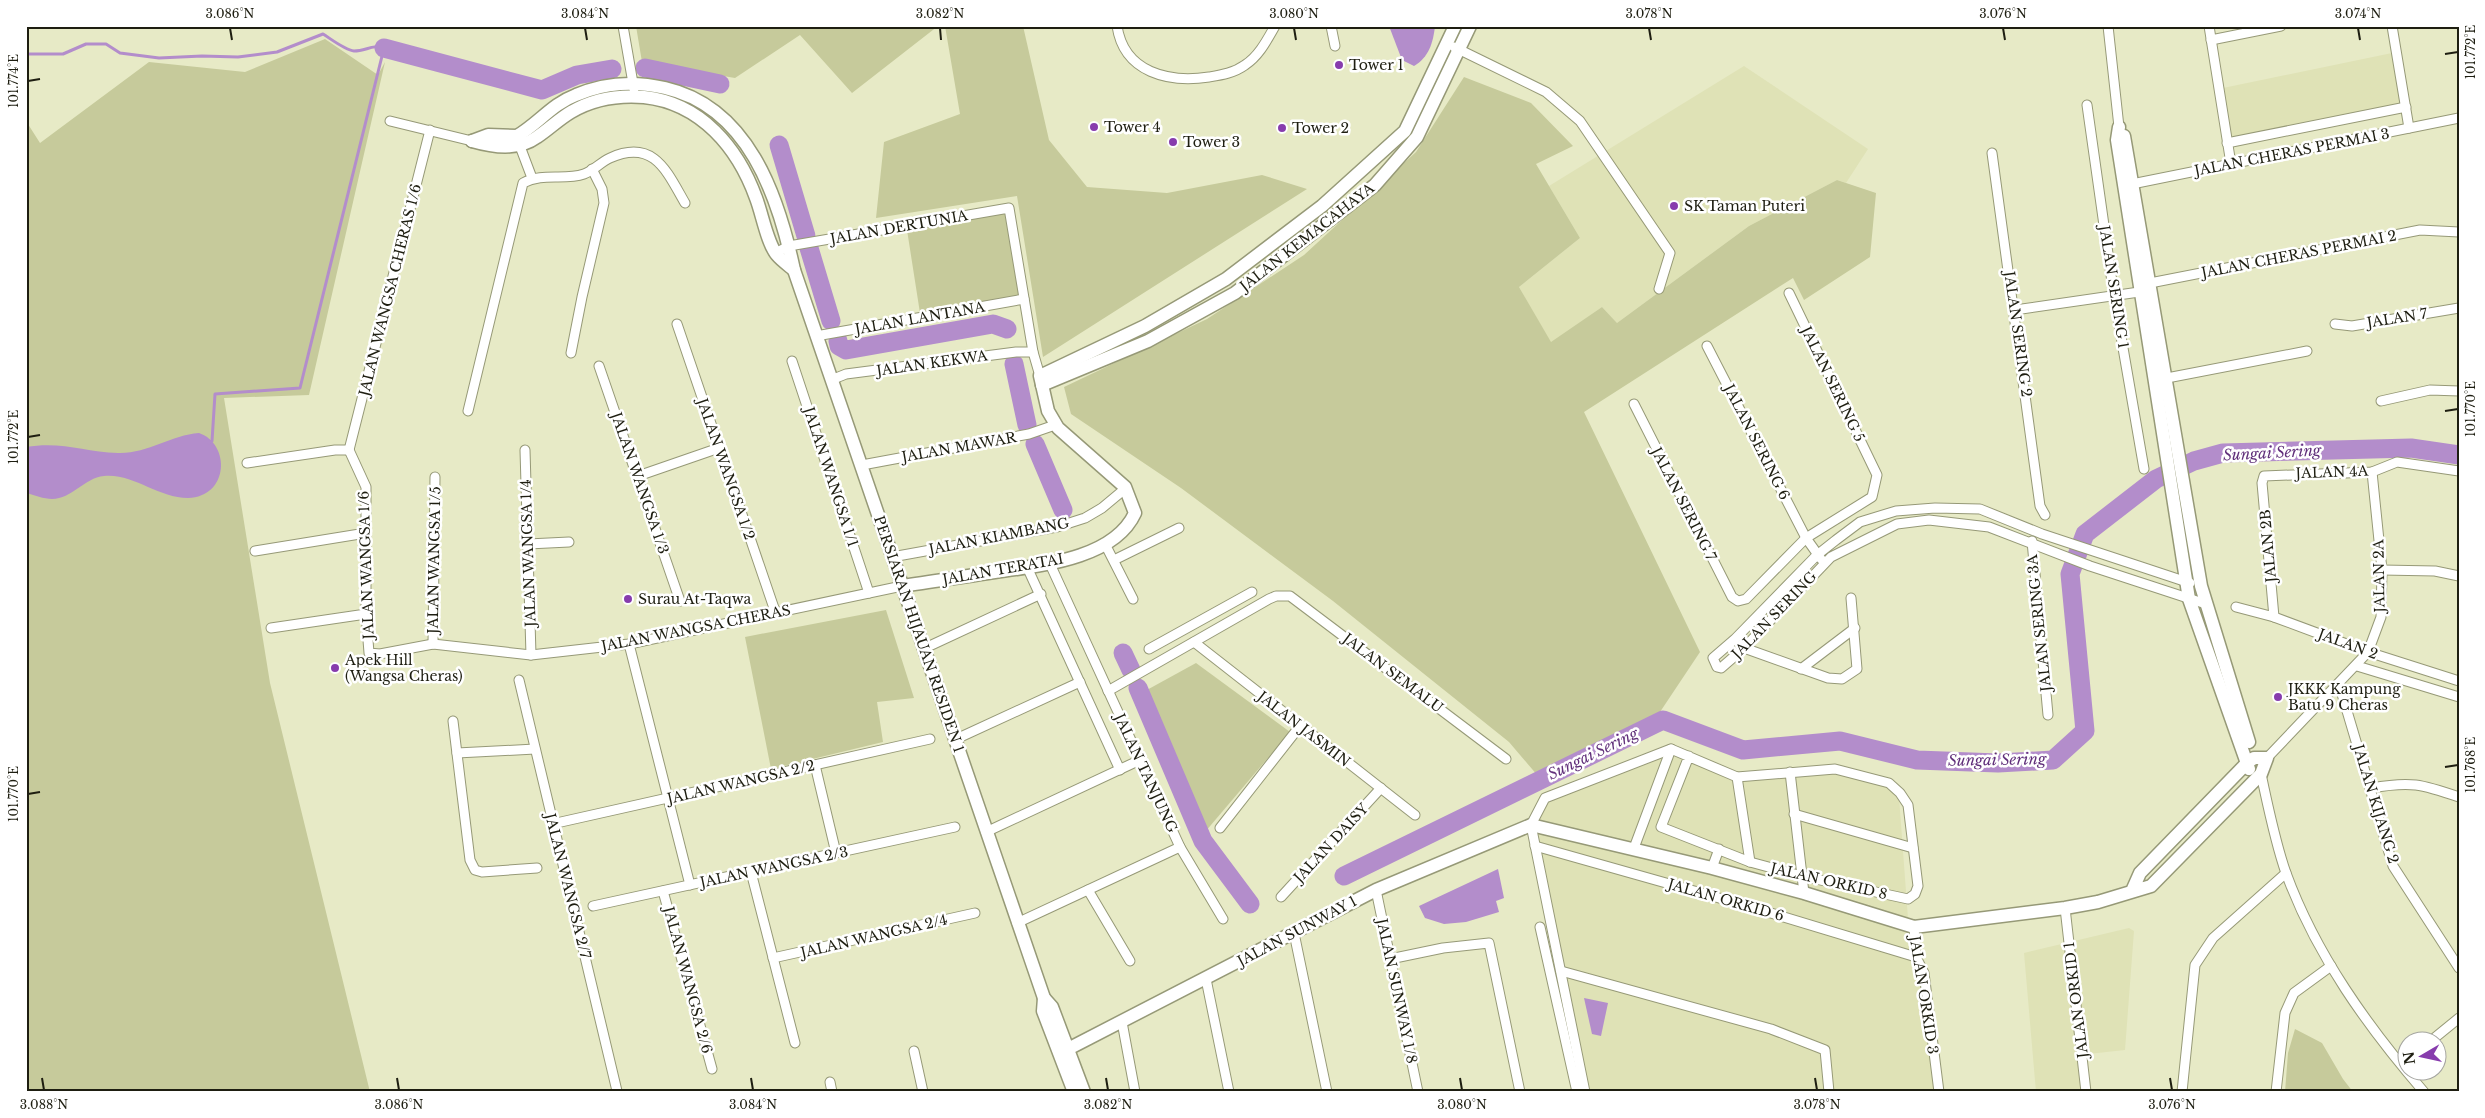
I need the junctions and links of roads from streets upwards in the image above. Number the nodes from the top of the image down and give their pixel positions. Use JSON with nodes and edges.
{"nodes":[{"id":1,"x":623,"y":26,"type":"edge"},
{"id":2,"x":1116,"y":26,"type":"edge"},
{"id":3,"x":1275,"y":26,"type":"edge"},
{"id":4,"x":1332,"y":26,"type":"edge"},
{"id":5,"x":1456,"y":26,"type":"edge"},
{"id":6,"x":1470,"y":26,"type":"edge"},
{"id":7,"x":2108,"y":26,"type":"edge"},
{"id":8,"x":2209,"y":26,"type":"edge"},
{"id":9,"x":2281,"y":26,"type":"edge"},
{"id":10,"x":2392,"y":26,"type":"edge"},
{"id":11,"x":2211,"y":40,"type":"junction"},
{"id":12,"x":1334,"y":46,"type":"dead end"},
{"id":13,"x":1454,"y":47,"type":"junction"},
{"id":14,"x":632,"y":82,"type":"junction"},
{"id":15,"x":635,"y":97,"type":"junction"},
{"id":16,"x":2087,"y":105,"type":"dead end"},
{"id":17,"x":2406,"y":107,"type":"junction"},
{"id":18,"x":2459,"y":118,"type":"edge"},
{"id":19,"x":390,"y":121,"type":"dead end"},
{"id":20,"x":2119,"y":127,"type":"joint"},
{"id":21,"x":2409,"y":128,"type":"junction"},
{"id":22,"x":430,"y":130,"type":"junction"},
{"id":23,"x":518,"y":140,"type":"junction"},
{"id":24,"x":472,"y":141,"type":"joint"},
{"id":25,"x":2227,"y":143,"type":"junction"},
{"id":26,"x":751,"y":151,"type":"junction"},
{"id":27,"x":1992,"y":153,"type":"dead end"},
{"id":28,"x":739,"y":159,"type":"junction"},
{"id":29,"x":2231,"y":164,"type":"junction"},
{"id":30,"x":592,"y":169,"type":"junction"},
{"id":31,"x":532,"y":178,"type":"junction"},
{"id":32,"x":2129,"y":185,"type":"junction"},
{"id":33,"x":685,"y":203,"type":"dead end"},
{"id":34,"x":2459,"y":232,"type":"edge"},
{"id":35,"x":789,"y":246,"type":"junction"},
{"id":36,"x":775,"y":253,"type":"junction"},
{"id":37,"x":794,"y":270,"type":"junction"},
{"id":38,"x":2146,"y":288,"type":"junction"},
{"id":39,"x":1659,"y":289,"type":"dead end"},
{"id":40,"x":1789,"y":293,"type":"dead end"},
{"id":41,"x":2114,"y":296,"type":"junction"},
{"id":42,"x":1024,"y":299,"type":"junction"},
{"id":43,"x":2459,"y":308,"type":"edge"},
{"id":44,"x":2015,"y":310,"type":"junction"},
{"id":45,"x":678,"y":324,"type":"dead end"},
{"id":46,"x":2335,"y":324,"type":"dead end"},
{"id":47,"x":816,"y":336,"type":"junction"},
{"id":48,"x":1707,"y":346,"type":"dead end"},
{"id":49,"x":2307,"y":350,"type":"dead end"},
{"id":50,"x":1033,"y":352,"type":"junction"},
{"id":51,"x":571,"y":354,"type":"dead end"},
{"id":52,"x":792,"y":361,"type":"dead end"},
{"id":53,"x":599,"y":366,"type":"dead end"},
{"id":54,"x":2166,"y":378,"type":"junction"},
{"id":55,"x":831,"y":380,"type":"junction"},
{"id":56,"x":1041,"y":381,"type":"junction"},
{"id":57,"x":2459,"y":391,"type":"edge"},
{"id":58,"x":2381,"y":401,"type":"dead end"},
{"id":59,"x":1634,"y":404,"type":"dead end"},
{"id":60,"x":468,"y":411,"type":"dead end"},
{"id":61,"x":1055,"y":425,"type":"junction"},
{"id":62,"x":719,"y":448,"type":"junction"},
{"id":63,"x":349,"y":450,"type":"junction"},
{"id":64,"x":525,"y":450,"type":"dead end"},
{"id":65,"x":247,"y":463,"type":"dead end"},
{"id":66,"x":862,"y":465,"type":"junction"},
{"id":67,"x":2144,"y":469,"type":"dead end"},
{"id":68,"x":2459,"y":471,"type":"edge"},
{"id":69,"x":2372,"y":472,"type":"junction"},
{"id":70,"x":638,"y":476,"type":"junction"},
{"id":71,"x":2264,"y":476,"type":"joint"},
{"id":72,"x":435,"y":477,"type":"dead end"},
{"id":73,"x":1126,"y":488,"type":"junction"},
{"id":74,"x":2045,"y":515,"type":"dead end"},
{"id":75,"x":1179,"y":528,"type":"dead end"},
{"id":76,"x":366,"y":532,"type":"junction"},
{"id":77,"x":2038,"y":532,"type":"junction"},
{"id":78,"x":1806,"y":538,"type":"junction"},
{"id":79,"x":570,"y":542,"type":"dead end"},
{"id":80,"x":528,"y":544,"type":"junction"},
{"id":81,"x":1104,"y":544,"type":"junction"},
{"id":82,"x":2034,"y":545,"type":"junction"},
{"id":83,"x":255,"y":551,"type":"dead end"},
{"id":84,"x":1817,"y":555,"type":"junction"},
{"id":85,"x":892,"y":556,"type":"junction"},
{"id":86,"x":1114,"y":560,"type":"junction"},
{"id":87,"x":1825,"y":562,"type":"junction"},
{"id":88,"x":1050,"y":564,"type":"junction"},
{"id":89,"x":1027,"y":567,"type":"junction"},
{"id":90,"x":2382,"y":570,"type":"junction"},
{"id":91,"x":2459,"y":576,"type":"edge"},
{"id":92,"x":2187,"y":582,"type":"junction"},
{"id":93,"x":902,"y":586,"type":"junction"},
{"id":94,"x":2201,"y":586,"type":"junction"},
{"id":95,"x":1252,"y":592,"type":"dead end"},
{"id":96,"x":869,"y":593,"type":"junction"},
{"id":97,"x":1041,"y":594,"type":"junction"},
{"id":98,"x":1133,"y":598,"type":"dead end"},
{"id":99,"x":1851,"y":598,"type":"dead end"},
{"id":100,"x":2189,"y":599,"type":"junction"},
{"id":101,"x":680,"y":602,"type":"dead end"},
{"id":102,"x":2206,"y":604,"type":"junction"},
{"id":103,"x":2236,"y":607,"type":"dead end"},
{"id":104,"x":366,"y":614,"type":"junction"},
{"id":105,"x":776,"y":614,"type":"junction"},
{"id":106,"x":2274,"y":617,"type":"junction"},
{"id":107,"x":271,"y":628,"type":"dead end"},
{"id":108,"x":1854,"y":628,"type":"junction"},
{"id":109,"x":1735,"y":639,"type":"junction"},
{"id":110,"x":1194,"y":642,"type":"junction"},
{"id":111,"x":433,"y":644,"type":"junction"},
{"id":112,"x":629,"y":644,"type":"junction"},
{"id":113,"x":1744,"y":648,"type":"junction"},
{"id":114,"x":1150,"y":649,"type":"dead end"},
{"id":115,"x":923,"y":650,"type":"junction"},
{"id":116,"x":2368,"y":652,"type":"junction"},
{"id":117,"x":369,"y":653,"type":"joint"},
{"id":118,"x":531,"y":655,"type":"junction"},
{"id":119,"x":2357,"y":666,"type":"junction"},
{"id":120,"x":1801,"y":669,"type":"junction"},
{"id":121,"x":519,"y":680,"type":"dead end"},
{"id":122,"x":2459,"y":681,"type":"edge"},
{"id":123,"x":1080,"y":682,"type":"junction"},
{"id":124,"x":2339,"y":684,"type":"junction"},
{"id":125,"x":1108,"y":691,"type":"junction"},
{"id":126,"x":2459,"y":697,"type":"edge"},
{"id":127,"x":2048,"y":715,"type":"dead end"},
{"id":128,"x":453,"y":721,"type":"dead end"},
{"id":129,"x":1300,"y":726,"type":"junction"},
{"id":130,"x":930,"y":739,"type":"dead end"},
{"id":131,"x":954,"y":740,"type":"junction"},
{"id":132,"x":535,"y":749,"type":"junction"},
{"id":133,"x":1671,"y":749,"type":"junction"},
{"id":134,"x":457,"y":753,"type":"junction"},
{"id":135,"x":1689,"y":756,"type":"junction"},
{"id":136,"x":1506,"y":759,"type":"dead end"},
{"id":137,"x":1140,"y":760,"type":"junction"},
{"id":138,"x":2256,"y":760,"type":"junction"},
{"id":139,"x":815,"y":765,"type":"junction"},
{"id":140,"x":1120,"y":770,"type":"junction"},
{"id":141,"x":1790,"y":772,"type":"junction"},
{"id":142,"x":1737,"y":777,"type":"junction"},
{"id":143,"x":2257,"y":777,"type":"junction"},
{"id":144,"x":1381,"y":788,"type":"junction"},
{"id":145,"x":2371,"y":788,"type":"junction"},
{"id":146,"x":2459,"y":797,"type":"edge"},
{"id":147,"x":668,"y":798,"type":"junction"},
{"id":148,"x":1794,"y":814,"type":"junction"},
{"id":149,"x":1414,"y":815,"type":"dead end"},
{"id":150,"x":552,"y":824,"type":"junction"},
{"id":151,"x":1531,"y":825,"type":"junction"},
{"id":152,"x":955,"y":826,"type":"dead end"},
{"id":153,"x":1220,"y":828,"type":"dead end"},
{"id":154,"x":986,"y":832,"type":"junction"},
{"id":155,"x":1535,"y":846,"type":"junction"},
{"id":156,"x":1180,"y":847,"type":"junction"},
{"id":157,"x":1634,"y":848,"type":"junction"},
{"id":158,"x":1913,"y":848,"type":"junction"},
{"id":159,"x":1719,"y":849,"type":"junction"},
{"id":160,"x":836,"y":853,"type":"junction"},
{"id":161,"x":1750,"y":862,"type":"junction"},
{"id":162,"x":537,"y":868,"type":"dead end"},
{"id":163,"x":1712,"y":868,"type":"junction"},
{"id":164,"x":751,"y":872,"type":"junction"},
{"id":165,"x":2286,"y":873,"type":"junction"},
{"id":166,"x":1802,"y":876,"type":"junction"},
{"id":167,"x":690,"y":885,"type":"junction"},
{"id":168,"x":1088,"y":890,"type":"junction"},
{"id":169,"x":1376,"y":890,"type":"junction"},
{"id":170,"x":663,"y":891,"type":"junction"},
{"id":171,"x":2132,"y":891,"type":"junction"},
{"id":172,"x":1804,"y":893,"type":"junction"},
{"id":173,"x":1281,"y":898,"type":"dead end"},
{"id":174,"x":593,"y":906,"type":"dead end"},
{"id":175,"x":2065,"y":908,"type":"junction"},
{"id":176,"x":975,"y":913,"type":"dead end"},
{"id":177,"x":1223,"y":919,"type":"dead end"},
{"id":178,"x":1018,"y":923,"type":"junction"},
{"id":179,"x":1540,"y":927,"type":"dead end"},
{"id":180,"x":1914,"y":928,"type":"junction"},
{"id":181,"x":1294,"y":933,"type":"junction"},
{"id":182,"x":1916,"y":957,"type":"junction"},
{"id":183,"x":774,"y":958,"type":"junction"},
{"id":184,"x":1390,"y":959,"type":"junction"},
{"id":185,"x":1130,"y":961,"type":"dead end"},
{"id":186,"x":2331,"y":966,"type":"junction"},
{"id":187,"x":2459,"y":968,"type":"edge"},
{"id":188,"x":1561,"y":971,"type":"junction"},
{"id":189,"x":1206,"y":979,"type":"junction"},
{"id":190,"x":2459,"y":1018,"type":"edge"},
{"id":191,"x":1122,"y":1022,"type":"junction"},
{"id":192,"x":2444,"y":1030,"type":"edge"},
{"id":193,"x":1058,"y":1038,"type":"junction"},
{"id":194,"x":1081,"y":1042,"type":"junction"},
{"id":195,"x":795,"y":1043,"type":"dead end"},
{"id":196,"x":1068,"y":1049,"type":"junction"},
{"id":197,"x":914,"y":1051,"type":"dead end"},
{"id":198,"x":2398,"y":1056,"type":"edge"},
{"id":199,"x":1068,"y":1064,"type":"junction"},
{"id":200,"x":712,"y":1069,"type":"dead end"},
{"id":201,"x":2416,"y":1080,"type":"edge"},
{"id":202,"x":830,"y":1082,"type":"dead end"},
{"id":203,"x":617,"y":1091,"type":"edge"},
{"id":204,"x":832,"y":1092,"type":"edge"},
{"id":205,"x":923,"y":1092,"type":"edge"},
{"id":206,"x":1074,"y":1092,"type":"edge"},
{"id":207,"x":1084,"y":1092,"type":"edge"},
{"id":208,"x":1135,"y":1092,"type":"edge"},
{"id":209,"x":1229,"y":1092,"type":"edge"},
{"id":210,"x":1327,"y":1092,"type":"edge"},
{"id":211,"x":1418,"y":1092,"type":"edge"},
{"id":212,"x":1520,"y":1092,"type":"edge"},
{"id":213,"x":1577,"y":1092,"type":"edge"},
{"id":214,"x":1585,"y":1092,"type":"edge"},
{"id":215,"x":1828,"y":1092,"type":"edge"},
{"id":216,"x":1939,"y":1092,"type":"edge"},
{"id":217,"x":2086,"y":1092,"type":"edge"},
{"id":218,"x":2182,"y":1092,"type":"edge"},
{"id":219,"x":2276,"y":1092,"type":"edge"},
{"id":220,"x":2424,"y":1092,"type":"edge"}],
"edges":[{"from":1,"to":14,"type":"street"},
{"from":2,"to":3,"type":"street"},
{"from":4,"to":12,"type":"street"},
{"from":5,"to":13,"type":"street","name":"JALAN KEMACAHAYA"},
{"from":6,"to":13,"type":"street","name":"JALAN KEMACAHAYA"},
{"from":7,"to":20,"type":"street"},
{"from":8,"to":11,"type":"street"},
{"from":9,"to":11,"type":"street"},
{"from":10,"to":17,"type":"street"},
{"from":11,"to":25,"type":"street"},
{"from":13,"to":39,"type":"street"},
{"from":13,"to":56,"type":"street","name":"JALAN KEMACAHAYA"},
{"from":13,"to":56,"type":"street","name":"JALAN KEMACAHAYA"},
{"from":14,"to":15,"type":"street"},
{"from":14,"to":23,"type":"street","name":"PERSIARAN HIJAUAN RESIDEN 1"},
{"from":14,"to":26,"type":"street","name":"PERSIARAN HIJAUAN RESIDEN 1"},
{"from":15,"to":23,"type":"street","name":"PERSIARAN HIJAUAN RESIDEN 1"},
{"from":15,"to":28,"type":"street","name":"PERSIARAN HIJAUAN RESIDEN 1"},
{"from":16,"to":41,"type":"street","name":"JALAN SERING 1"},
{"from":17,"to":21,"type":"street"},
{"from":17,"to":25,"type":"street"},
{"from":18,"to":21,"type":"street","name":"JALAN CHERAS PERMAI 3"},
{"from":19,"to":22,"type":"street"},
{"from":20,"to":32,"type":"street"},
{"from":21,"to":29,"type":"street","name":"JALAN CHERAS PERMAI 3"},
{"from":22,"to":24,"type":"street"},
{"from":22,"to":63,"type":"street","name":"JALAN WANGSA CHERAS 1/6"},
{"from":23,"to":24,"type":"street","name":"PERSIARAN HIJAUAN RESIDEN 1"},
{"from":23,"to":31,"type":"street"},
{"from":25,"to":29,"type":"street"},
{"from":26,"to":28,"type":"street"},
{"from":26,"to":35,"type":"street","name":"PERSIARAN HIJAUAN RESIDEN 1"},
{"from":27,"to":44,"type":"street","name":"JALAN SERING 2"},
{"from":28,"to":36,"type":"street","name":"PERSIARAN HIJAUAN RESIDEN 1"},
{"from":29,"to":32,"type":"street","name":"JALAN CHERAS PERMAI 3"},
{"from":30,"to":31,"type":"street"},
{"from":30,"to":33,"type":"street"},
{"from":30,"to":51,"type":"street"},
{"from":31,"to":60,"type":"street"},
{"from":32,"to":38,"type":"street"},
{"from":34,"to":38,"type":"street","name":"JALAN CHERAS PERMAI 2"},
{"from":35,"to":36,"type":"street","name":"JALAN DERTUNIA"},
{"from":35,"to":37,"type":"street","name":"PERSIARAN HIJAUAN RESIDEN 1"},
{"from":35,"to":42,"type":"street","name":"JALAN DERTUNIA"},
{"from":36,"to":37,"type":"street","name":"PERSIARAN HIJAUAN RESIDEN 1"},
{"from":37,"to":47,"type":"street","name":"PERSIARAN HIJAUAN RESIDEN 1"},
{"from":38,"to":41,"type":"street","name":"JALAN CHERAS PERMAI 2"},
{"from":38,"to":54,"type":"street"},
{"from":38,"to":92,"type":"street"},
{"from":40,"to":78,"type":"street","name":"JALAN SERING 5"},
{"from":41,"to":44,"type":"street","name":"JALAN CHERAS PERMAI 2"},
{"from":41,"to":67,"type":"street","name":"JALAN SERING 1"},
{"from":42,"to":47,"type":"street","name":"JALAN LANTANA"},
{"from":42,"to":50,"type":"street"},
{"from":43,"to":46,"type":"street","name":"JALAN 7"},
{"from":44,"to":74,"type":"street","name":"JALAN SERING 2"},
{"from":45,"to":62,"type":"street","name":"JALAN WANGSA 1/2"},
{"from":47,"to":55,"type":"street","name":"PERSIARAN HIJAUAN RESIDEN 1"},
{"from":48,"to":78,"type":"street","name":"JALAN SERING 6"},
{"from":49,"to":54,"type":"street"},
{"from":50,"to":55,"type":"street","name":"JALAN KEKWA"},
{"from":50,"to":56,"type":"street"},
{"from":52,"to":96,"type":"street","name":"JALAN WANGSA 1/1"},
{"from":53,"to":70,"type":"street","name":"JALAN WANGSA 1/3"},
{"from":54,"to":94,"type":"street"},
{"from":55,"to":66,"type":"street","name":"PERSIARAN HIJAUAN RESIDEN 1"},
{"from":56,"to":61,"type":"street"},
{"from":57,"to":58,"type":"street"},
{"from":59,"to":78,"type":"street","name":"JALAN SERING 7"},
{"from":61,"to":66,"type":"street","name":"JALAN MAWAR"},
{"from":61,"to":73,"type":"street"},
{"from":62,"to":70,"type":"street"},
{"from":62,"to":105,"type":"street","name":"JALAN WANGSA 1/2"},
{"from":63,"to":65,"type":"street"},
{"from":63,"to":76,"type":"street","name":"JALAN WANGSA 1/6"},
{"from":64,"to":80,"type":"street","name":"JALAN WANGSA 1/4"},
{"from":66,"to":85,"type":"street","name":"PERSIARAN HIJAUAN RESIDEN 1"},
{"from":68,"to":69,"type":"street","name":"JALAN 4A"},
{"from":69,"to":71,"type":"street","name":"JALAN 4A"},
{"from":69,"to":90,"type":"street","name":"JALAN 2A"},
{"from":70,"to":101,"type":"street","name":"JALAN WANGSA 1/3"},
{"from":71,"to":106,"type":"street","name":"JALAN 2B"},
{"from":72,"to":111,"type":"street","name":"JALAN WANGSA 1/5"},
{"from":73,"to":81,"type":"street","name":"JALAN TERATAI"},
{"from":73,"to":85,"type":"street","name":"JALAN KIAMBANG"},
{"from":75,"to":86,"type":"street"},
{"from":76,"to":83,"type":"street"},
{"from":76,"to":104,"type":"street","name":"JALAN WANGSA 1/6"},
{"from":77,"to":82,"type":"street","name":"JALAN SERING 3A"},
{"from":77,"to":84,"type":"street","name":"JALAN SERING"},
{"from":77,"to":92,"type":"street","name":"JALAN SERING"},
{"from":78,"to":84,"type":"street","name":"JALAN SERING 6"},
{"from":79,"to":80,"type":"street"},
{"from":80,"to":118,"type":"street","name":"JALAN WANGSA 1/4"},
{"from":81,"to":86,"type":"street"},
{"from":81,"to":88,"type":"street","name":"JALAN TERATAI"},
{"from":82,"to":87,"type":"street","name":"JALAN SERING"},
{"from":82,"to":100,"type":"street","name":"JALAN SERING"},
{"from":82,"to":127,"type":"street","name":"JALAN SERING 3A"},
{"from":84,"to":87,"type":"street","name":"JALAN SERING 6"},
{"from":84,"to":109,"type":"street","name":"JALAN SERING"},
{"from":85,"to":93,"type":"street","name":"PERSIARAN HIJAUAN RESIDEN 1"},
{"from":86,"to":98,"type":"street"},
{"from":87,"to":113,"type":"street","name":"JALAN SERING"},
{"from":88,"to":89,"type":"street","name":"JALAN TERATAI"},
{"from":88,"to":125,"type":"street","name":"JALAN TANJUNG"},
{"from":89,"to":93,"type":"street","name":"JALAN TERATAI"},
{"from":89,"to":97,"type":"street"},
{"from":90,"to":91,"type":"street"},
{"from":90,"to":116,"type":"street","name":"JALAN 2A"},
{"from":92,"to":94,"type":"street"},
{"from":92,"to":100,"type":"street"},
{"from":93,"to":96,"type":"street","name":"JALAN WANGSA CHERAS"},
{"from":93,"to":115,"type":"street","name":"PERSIARAN HIJAUAN RESIDEN 1"},
{"from":94,"to":102,"type":"street"},
{"from":95,"to":114,"type":"street"},
{"from":96,"to":105,"type":"street","name":"JALAN WANGSA CHERAS"},
{"from":97,"to":115,"type":"street"},
{"from":97,"to":123,"type":"street"},
{"from":99,"to":108,"type":"street"},
{"from":100,"to":102,"type":"street","name":"JALAN SERING"},
{"from":100,"to":138,"type":"street"},
{"from":102,"to":138,"type":"street"},
{"from":103,"to":106,"type":"street","name":"JALAN 2"},
{"from":104,"to":107,"type":"street"},
{"from":104,"to":117,"type":"street","name":"JALAN WANGSA 1/6"},
{"from":105,"to":112,"type":"street","name":"JALAN WANGSA CHERAS"},
{"from":106,"to":116,"type":"street","name":"JALAN 2"},
{"from":108,"to":120,"type":"street"},
{"from":108,"to":120,"type":"street"},
{"from":109,"to":113,"type":"street"},
{"from":109,"to":113,"type":"street","name":"JALAN SERING"},
{"from":110,"to":125,"type":"street"},
{"from":110,"to":129,"type":"street","name":"JALAN JASMIN"},
{"from":110,"to":136,"type":"street","name":"JALAN SEMALU"},
{"from":111,"to":117,"type":"street","name":"JALAN WANGSA CHERAS"},
{"from":111,"to":118,"type":"street","name":"JALAN WANGSA CHERAS"},
{"from":112,"to":118,"type":"street","name":"JALAN WANGSA CHERAS"},
{"from":112,"to":147,"type":"street"},
{"from":113,"to":120,"type":"street"},
{"from":115,"to":131,"type":"street","name":"PERSIARAN HIJAUAN RESIDEN 1"},
{"from":116,"to":119,"type":"street","name":"JALAN 2A"},
{"from":116,"to":122,"type":"street","name":"JALAN 2"},
{"from":119,"to":124,"type":"street","name":"JALAN 2A"},
{"from":119,"to":126,"type":"street"},
{"from":121,"to":132,"type":"street","name":"JALAN WANGSA 2/7"},
{"from":123,"to":131,"type":"street"},
{"from":123,"to":140,"type":"street"},
{"from":124,"to":138,"type":"street","name":"JALAN 2A"},
{"from":124,"to":145,"type":"street","name":"JALAN KIJANG 2"},
{"from":125,"to":137,"type":"street","name":"JALAN TANJUNG"},
{"from":128,"to":134,"type":"street"},
{"from":129,"to":144,"type":"street","name":"JALAN JASMIN"},
{"from":129,"to":153,"type":"street"},
{"from":130,"to":139,"type":"street","name":"JALAN WANGSA 2/2"},
{"from":131,"to":154,"type":"street","name":"PERSIARAN HIJAUAN RESIDEN 1"},
{"from":132,"to":134,"type":"street"},
{"from":132,"to":150,"type":"street","name":"JALAN WANGSA 2/7"},
{"from":133,"to":135,"type":"street"},
{"from":133,"to":151,"type":"street"},
{"from":133,"to":157,"type":"street"},
{"from":134,"to":162,"type":"street"},
{"from":135,"to":142,"type":"street"},
{"from":135,"to":159,"type":"street","name":"JALAN ORKID 8"},
{"from":137,"to":140,"type":"street"},
{"from":137,"to":156,"type":"street","name":"JALAN TANJUNG"},
{"from":138,"to":143,"type":"street"},
{"from":138,"to":143,"type":"street"},
{"from":138,"to":171,"type":"street"},
{"from":139,"to":147,"type":"street","name":"JALAN WANGSA 2/2"},
{"from":139,"to":160,"type":"street"},
{"from":140,"to":154,"type":"street"},
{"from":141,"to":142,"type":"street"},
{"from":141,"to":148,"type":"street"},
{"from":141,"to":158,"type":"street"},
{"from":142,"to":161,"type":"street"},
{"from":143,"to":165,"type":"street"},
{"from":143,"to":171,"type":"street"},
{"from":144,"to":149,"type":"street","name":"JALAN JASMIN"},
{"from":144,"to":173,"type":"street","name":"JALAN DAISY"},
{"from":145,"to":146,"type":"street"},
{"from":145,"to":187,"type":"street","name":"JALAN KIJANG 2"},
{"from":147,"to":150,"type":"street","name":"JALAN WANGSA 2/2"},
{"from":147,"to":167,"type":"street"},
{"from":148,"to":158,"type":"street"},
{"from":148,"to":166,"type":"street"},
{"from":150,"to":203,"type":"street","name":"JALAN WANGSA 2/7"},
{"from":151,"to":155,"type":"street"},
{"from":151,"to":157,"type":"street"},
{"from":151,"to":169,"type":"street","name":"JALAN SUNWAY 1"},
{"from":152,"to":160,"type":"street","name":"JALAN WANGSA 2/3"},
{"from":154,"to":178,"type":"street","name":"PERSIARAN HIJAUAN RESIDEN 1"},
{"from":155,"to":182,"type":"street","name":"JALAN ORKID 6"},
{"from":155,"to":188,"type":"street"},
{"from":156,"to":168,"type":"street","name":"JALAN TANJUNG"},
{"from":156,"to":177,"type":"street"},
{"from":157,"to":163,"type":"street"},
{"from":158,"to":166,"type":"street","name":"JALAN ORKID 8"},
{"from":159,"to":161,"type":"street","name":"JALAN ORKID 8"},
{"from":159,"to":163,"type":"street"},
{"from":160,"to":164,"type":"street","name":"JALAN WANGSA 2/3"},
{"from":161,"to":166,"type":"street","name":"JALAN ORKID 8"},
{"from":163,"to":172,"type":"street"},
{"from":164,"to":167,"type":"street","name":"JALAN WANGSA 2/3"},
{"from":164,"to":183,"type":"street"},
{"from":165,"to":186,"type":"street"},
{"from":165,"to":218,"type":"street"},
{"from":166,"to":172,"type":"street"},
{"from":167,"to":170,"type":"street","name":"JALAN WANGSA 2/3"},
{"from":168,"to":178,"type":"street","name":"JALAN TANJUNG"},
{"from":168,"to":185,"type":"street"},
{"from":169,"to":181,"type":"street","name":"JALAN SUNWAY 1"},
{"from":169,"to":184,"type":"street","name":"JALAN SUNWAY 1/8"},
{"from":170,"to":174,"type":"street","name":"JALAN WANGSA 2/3"},
{"from":170,"to":200,"type":"street","name":"JALAN WANGSA 2/6"},
{"from":171,"to":175,"type":"street"},
{"from":172,"to":180,"type":"street"},
{"from":175,"to":180,"type":"street"},
{"from":175,"to":217,"type":"street","name":"JALAN ORKID 1"},
{"from":176,"to":183,"type":"street","name":"JALAN WANGSA 2/4"},
{"from":178,"to":193,"type":"street","name":"PERSIARAN HIJAUAN RESIDEN 1"},
{"from":179,"to":213,"type":"street"},
{"from":180,"to":182,"type":"street","name":"JALAN ORKID 3"},
{"from":181,"to":189,"type":"street","name":"JALAN SUNWAY 1"},
{"from":181,"to":210,"type":"street"},
{"from":182,"to":216,"type":"street","name":"JALAN ORKID 3"},
{"from":183,"to":195,"type":"street"},
{"from":184,"to":211,"type":"street","name":"JALAN SUNWAY 1/8"},
{"from":184,"to":212,"type":"street"},
{"from":186,"to":198,"type":"street"},
{"from":186,"to":219,"type":"street"},
{"from":188,"to":214,"type":"street"},
{"from":188,"to":215,"type":"street"},
{"from":189,"to":191,"type":"street","name":"JALAN SUNWAY 1"},
{"from":189,"to":209,"type":"street"},
{"from":190,"to":192,"type":"street"},
{"from":191,"to":194,"type":"street","name":"JALAN SUNWAY 1"},
{"from":191,"to":208,"type":"street"},
{"from":193,"to":194,"type":"street"},
{"from":193,"to":196,"type":"street","name":"PERSIARAN HIJAUAN RESIDEN 1"},
{"from":193,"to":199,"type":"street","name":"PERSIARAN HIJAUAN RESIDEN 1"},
{"from":194,"to":196,"type":"street","name":"JALAN SUNWAY 1"},
{"from":194,"to":199,"type":"street"},
{"from":196,"to":199,"type":"street","name":"PERSIARAN HIJAUAN RESIDEN 1"},
{"from":197,"to":205,"type":"street"},
{"from":199,"to":206,"type":"street"},
{"from":199,"to":207,"type":"street"},
{"from":201,"to":220,"type":"street"},
{"from":202,"to":204,"type":"street"}]}
